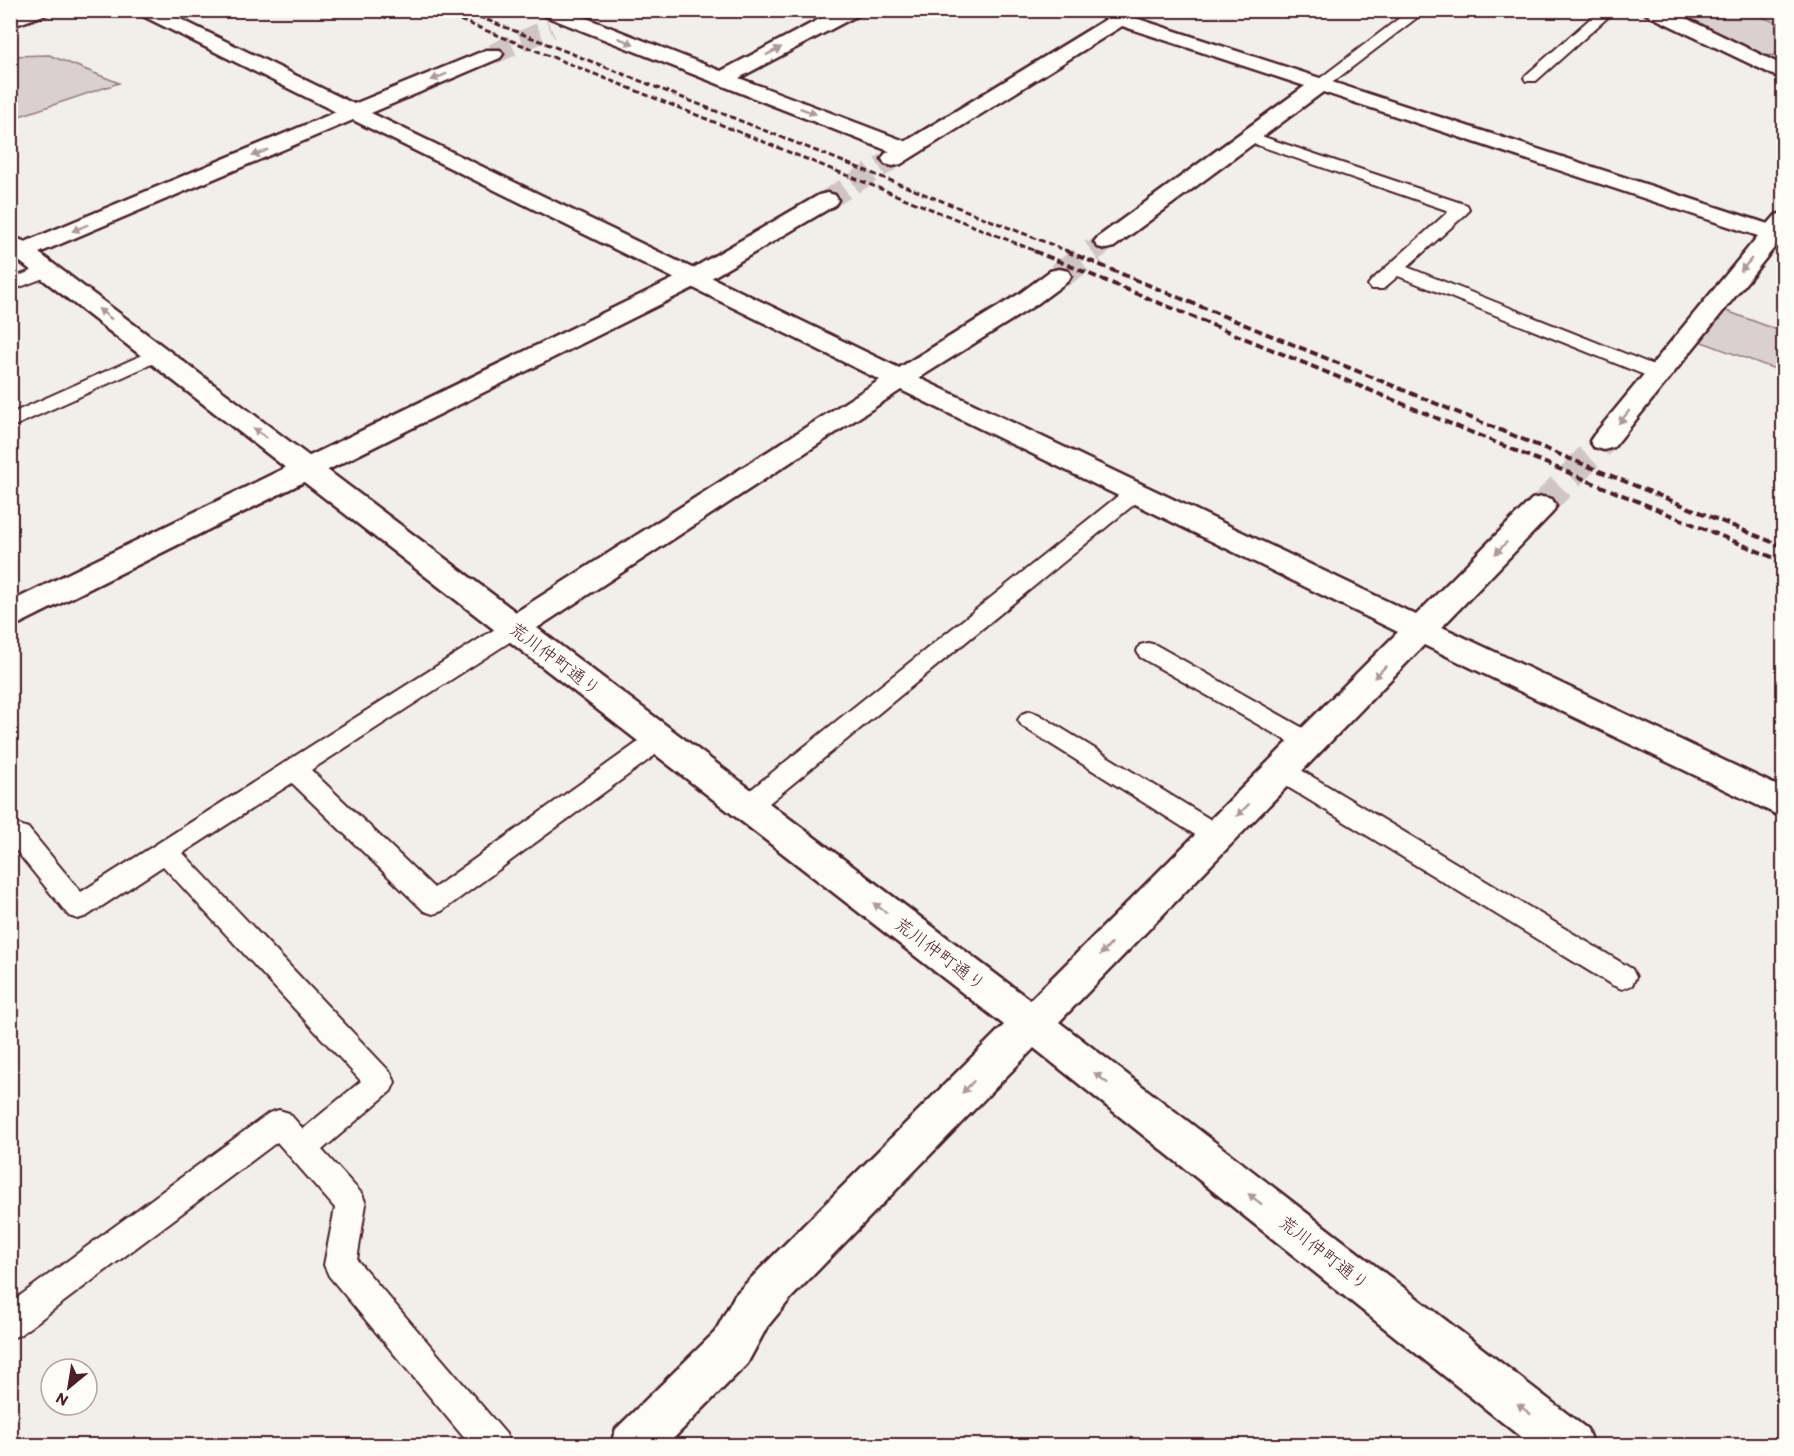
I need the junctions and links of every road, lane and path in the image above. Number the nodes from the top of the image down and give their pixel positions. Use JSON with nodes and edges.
{"nodes":[{"id":1,"x":16,"y":10,"type":"edge"},
{"id":2,"x":40,"y":10,"type":"edge"},
{"id":3,"x":146,"y":10,"type":"edge"},
{"id":4,"x":605,"y":10,"type":"edge"},
{"id":5,"x":853,"y":10,"type":"edge"},
{"id":6,"x":1096,"y":10,"type":"edge"},
{"id":7,"x":1419,"y":10,"type":"edge"},
{"id":8,"x":1609,"y":10,"type":"edge"},
{"id":9,"x":1653,"y":10,"type":"edge"},
{"id":10,"x":1127,"y":15,"type":"edge"},
{"id":11,"x":10,"y":19,"type":"edge"},
{"id":12,"x":549,"y":19,"type":"tunnel mouth"},
{"id":13,"x":575,"y":21,"type":"junction"},
{"id":14,"x":493,"y":54,"type":"tunnel mouth"},
{"id":15,"x":1781,"y":67,"type":"edge"},
{"id":16,"x":723,"y":78,"type":"junction"},
{"id":17,"x":1531,"y":78,"type":"dead end"},
{"id":18,"x":1320,"y":85,"type":"junction"},
{"id":19,"x":356,"y":113,"type":"junction"},
{"id":20,"x":1249,"y":137,"type":"junction"},
{"id":21,"x":827,"y":200,"type":"tunnel mouth"},
{"id":22,"x":1780,"y":230,"type":"edge"},
{"id":23,"x":1106,"y":242,"type":"tunnel mouth"},
{"id":24,"x":17,"y":247,"type":"edge"},
{"id":25,"x":1396,"y":269,"type":"junction"},
{"id":26,"x":48,"y":270,"type":"junction"},
{"id":27,"x":1059,"y":276,"type":"tunnel mouth"},
{"id":28,"x":692,"y":279,"type":"junction"},
{"id":29,"x":1377,"y":285,"type":"dead end"},
{"id":30,"x":10,"y":286,"type":"edge"},
{"id":31,"x":158,"y":354,"type":"junction"},
{"id":32,"x":1659,"y":374,"type":"junction"},
{"id":33,"x":901,"y":378,"type":"junction"},
{"id":34,"x":10,"y":422,"type":"edge"},
{"id":35,"x":1604,"y":441,"type":"tunnel mouth"},
{"id":36,"x":306,"y":468,"type":"junction"},
{"id":37,"x":1136,"y":492,"type":"junction"},
{"id":38,"x":1542,"y":506,"type":"tunnel mouth"},
{"id":39,"x":10,"y":615,"type":"edge"},
{"id":40,"x":514,"y":628,"type":"junction"},
{"id":41,"x":1421,"y":630,"type":"junction"},
{"id":42,"x":1148,"y":651,"type":"dead end"},
{"id":43,"x":1030,"y":720,"type":"dead end"},
{"id":44,"x":660,"y":740,"type":"junction"},
{"id":45,"x":1310,"y":743,"type":"junction"},
{"id":46,"x":294,"y":770,"type":"junction"},
{"id":47,"x":1282,"y":771,"type":"junction"},
{"id":48,"x":1784,"y":805,"type":"edge"},
{"id":49,"x":748,"y":806,"type":"junction"},
{"id":50,"x":10,"y":832,"type":"edge"},
{"id":51,"x":1217,"y":836,"type":"junction"},
{"id":52,"x":166,"y":852,"type":"junction"},
{"id":53,"x":1622,"y":977,"type":"dead end"},
{"id":54,"x":1031,"y":1023,"type":"junction"},
{"id":55,"x":301,"y":1149,"type":"junction"},
{"id":56,"x":10,"y":1323,"type":"edge"},
{"id":57,"x":494,"y":1446,"type":"edge"},
{"id":58,"x":633,"y":1446,"type":"edge"},
{"id":59,"x":1570,"y":1446,"type":"edge"}],
"edges":[{"from":1,"to":11,"type":"street"},
{"from":2,"to":11,"type":"street"},
{"from":3,"to":19,"type":"street"},
{"from":4,"to":13,"type":"street"},
{"from":16,"to":5,"type":"street","one_way":true},
{"from":6,"to":10,"type":"street"},
{"from":7,"to":18,"type":"lane"},
{"from":8,"to":17,"type":"lane"},
{"from":9,"to":15,"type":"street"},
{"from":16,"to":10,"type":"street","one_way":true},
{"from":10,"to":18,"type":"street"},
{"from":12,"to":13,"type":"street"},
{"from":13,"to":16,"type":"street","one_way":true},
{"from":14,"to":19,"type":"street","one_way":true},
{"from":18,"to":20,"type":"street"},
{"from":18,"to":22,"type":"street"},
{"from":19,"to":24,"type":"street","one_way":true},
{"from":19,"to":28,"type":"street"},
{"from":20,"to":23,"type":"street"},
{"from":20,"to":25,"type":"lane"},
{"from":21,"to":28,"type":"street"},
{"from":22,"to":32,"type":"street","one_way":true},
{"from":24,"to":26,"type":"street","name":"荒川仲町通り"},
{"from":25,"to":29,"type":"lane"},
{"from":25,"to":32,"type":"lane"},
{"from":26,"to":30,"type":"lane"},
{"from":31,"to":26,"type":"street","name":"荒川仲町通り","one_way":true},
{"from":27,"to":33,"type":"street"},
{"from":28,"to":33,"type":"street"},
{"from":28,"to":36,"type":"street"},
{"from":31,"to":34,"type":"lane"},
{"from":36,"to":31,"type":"street","name":"荒川仲町通り","one_way":true},
{"from":32,"to":35,"type":"street","one_way":true},
{"from":33,"to":37,"type":"street"},
{"from":33,"to":40,"type":"street"},
{"from":36,"to":39,"type":"street"},
{"from":36,"to":40,"type":"street","name":"荒川仲町通り"},
{"from":37,"to":41,"type":"street"},
{"from":37,"to":49,"type":"lane"},
{"from":38,"to":41,"type":"street","one_way":true},
{"from":40,"to":44,"type":"street","name":"荒川仲町通り"},
{"from":40,"to":46,"type":"lane"},
{"from":41,"to":45,"type":"street","one_way":true},
{"from":41,"to":48,"type":"street"},
{"from":42,"to":45,"type":"lane"},
{"from":43,"to":51,"type":"lane"},
{"from":44,"to":46,"type":"lane"},
{"from":44,"to":49,"type":"street","name":"荒川仲町通り"},
{"from":45,"to":47,"type":"street"},
{"from":46,"to":52,"type":"lane"},
{"from":47,"to":51,"type":"street","one_way":true},
{"from":47,"to":53,"type":"lane"},
{"from":54,"to":49,"type":"street","name":"荒川仲町通り","one_way":true},
{"from":50,"to":52,"type":"lane"},
{"from":51,"to":54,"type":"street","one_way":true},
{"from":52,"to":55,"type":"lane"},
{"from":54,"to":58,"type":"street","one_way":true},
{"from":59,"to":54,"type":"street","name":"荒川仲町通り","one_way":true},
{"from":55,"to":56,"type":"lane"},
{"from":55,"to":57,"type":"lane"}]}
